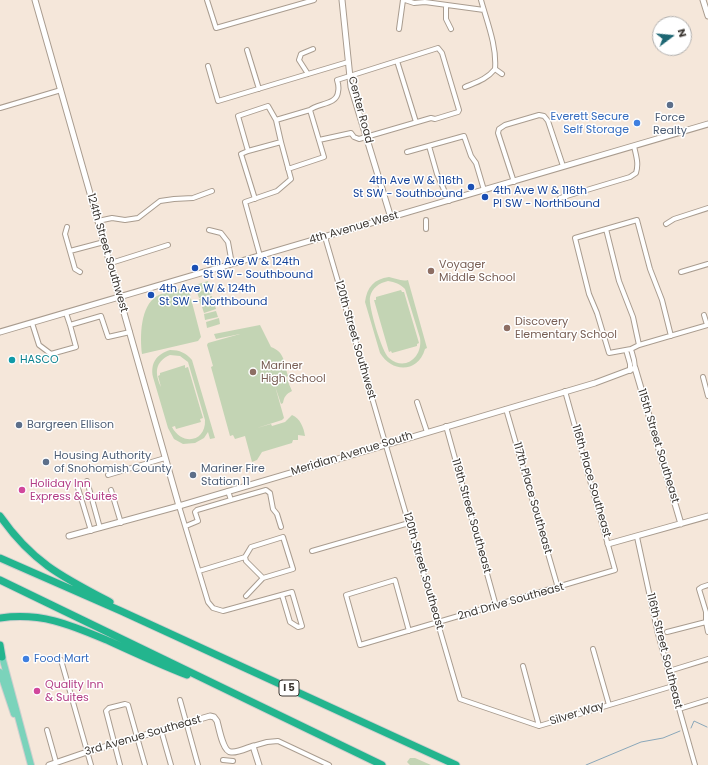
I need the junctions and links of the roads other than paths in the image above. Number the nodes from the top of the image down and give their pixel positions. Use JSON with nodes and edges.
{"nodes":[{"id":1,"x":36,"y":0,"type":"edge"},
{"id":2,"x":207,"y":0,"type":"edge"},
{"id":3,"x":314,"y":0,"type":"edge"},
{"id":4,"x":342,"y":0,"type":"edge"},
{"id":5,"x":404,"y":0,"type":"edge"},
{"id":6,"x":481,"y":0,"type":"edge"},
{"id":7,"x":425,"y":1,"type":"edge"},
{"id":8,"x":705,"y":1,"type":"edge"},
{"id":9,"x":446,"y":6,"type":"junction"},
{"id":10,"x":484,"y":10,"type":"junction"},
{"id":11,"x":708,"y":16,"type":"edge"},
{"id":12,"x":399,"y":29,"type":"dead end"},
{"id":13,"x":451,"y":29,"type":"dead end"},
{"id":14,"x":313,"y":48,"type":"dead end"},
{"id":15,"x":247,"y":50,"type":"dead end"},
{"id":16,"x":348,"y":62,"type":"junction"},
{"id":17,"x":397,"y":62,"type":"junction"},
{"id":18,"x":208,"y":66,"type":"dead end"},
{"id":19,"x":495,"y":68,"type":"junction"},
{"id":20,"x":308,"y":74,"type":"junction"},
{"id":21,"x":502,"y":74,"type":"dead end"},
{"id":22,"x":350,"y":76,"type":"junction"},
{"id":23,"x":465,"y":87,"type":"dead end"},
{"id":24,"x":259,"y":89,"type":"junction"},
{"id":25,"x":61,"y":90,"type":"junction"},
{"id":26,"x":0,"y":108,"type":"edge"},
{"id":27,"x":310,"y":110,"type":"junction"},
{"id":28,"x":276,"y":120,"type":"junction"},
{"id":29,"x":416,"y":122,"type":"junction"},
{"id":30,"x":708,"y":124,"type":"edge"},
{"id":31,"x":366,"y":137,"type":"junction"},
{"id":32,"x":319,"y":140,"type":"junction"},
{"id":33,"x":280,"y":142,"type":"junction"},
{"id":34,"x":429,"y":146,"type":"junction"},
{"id":35,"x":634,"y":146,"type":"junction"},
{"id":36,"x":248,"y":151,"type":"junction"},
{"id":37,"x":407,"y":152,"type":"dead end"},
{"id":38,"x":563,"y":166,"type":"junction"},
{"id":39,"x":288,"y":169,"type":"junction"},
{"id":40,"x":514,"y":182,"type":"junction"},
{"id":41,"x":484,"y":190,"type":"junction"},
{"id":42,"x":212,"y":191,"type":"dead end"},
{"id":43,"x":560,"y":198,"type":"dead end"},
{"id":44,"x":255,"y":199,"type":"junction"},
{"id":45,"x":448,"y":201,"type":"junction"},
{"id":46,"x":708,"y":208,"type":"edge"},
{"id":47,"x":391,"y":218,"type":"junction"},
{"id":48,"x":426,"y":220,"type":"dead end"},
{"id":49,"x":98,"y":221,"type":"junction"},
{"id":50,"x":666,"y":224,"type":"dead end"},
{"id":51,"x":67,"y":228,"type":"dead end"},
{"id":52,"x":426,"y":229,"type":"dead end"},
{"id":53,"x":606,"y":229,"type":"junction"},
{"id":54,"x":209,"y":230,"type":"dead end"},
{"id":55,"x":325,"y":237,"type":"junction"},
{"id":56,"x":104,"y":242,"type":"junction"},
{"id":57,"x":168,"y":245,"type":"dead end"},
{"id":58,"x":70,"y":252,"type":"junction"},
{"id":59,"x":260,"y":256,"type":"junction"},
{"id":60,"x":111,"y":263,"type":"junction"},
{"id":61,"x":232,"y":264,"type":"junction"},
{"id":62,"x":708,"y":264,"type":"edge"},
{"id":63,"x":80,"y":272,"type":"dead end"},
{"id":64,"x":681,"y":272,"type":"dead end"},
{"id":65,"x":120,"y":297,"type":"junction"},
{"id":66,"x":66,"y":313,"type":"junction"},
{"id":67,"x":704,"y":314,"type":"dead end"},
{"id":68,"x":32,"y":322,"type":"junction"},
{"id":69,"x":70,"y":325,"type":"junction"},
{"id":70,"x":707,"y":325,"type":"edge"},
{"id":71,"x":0,"y":332,"type":"edge"},
{"id":72,"x":130,"y":332,"type":"junction"},
{"id":73,"x":671,"y":336,"type":"junction"},
{"id":74,"x":640,"y":345,"type":"junction"},
{"id":75,"x":631,"y":349,"type":"junction"},
{"id":76,"x":626,"y":350,"type":"junction"},
{"id":77,"x":632,"y":370,"type":"junction"},
{"id":78,"x":703,"y":377,"type":"dead end"},
{"id":79,"x":565,"y":391,"type":"junction"},
{"id":80,"x":708,"y":396,"type":"edge"},
{"id":81,"x":417,"y":402,"type":"dead end"},
{"id":82,"x":506,"y":408,"type":"junction"},
{"id":83,"x":446,"y":426,"type":"junction"},
{"id":84,"x":426,"y":432,"type":"junction"},
{"id":85,"x":385,"y":444,"type":"junction"},
{"id":86,"x":166,"y":458,"type":"junction"},
{"id":87,"x":108,"y":475,"type":"dead end"},
{"id":88,"x":87,"y":481,"type":"dead end"},
{"id":89,"x":78,"y":488,"type":"dead end"},
{"id":90,"x":111,"y":490,"type":"dead end"},
{"id":91,"x":228,"y":491,"type":"junction"},
{"id":92,"x":231,"y":500,"type":"junction"},
{"id":93,"x":180,"y":506,"type":"junction"},
{"id":94,"x":0,"y":516,"type":"edge"},
{"id":95,"x":708,"y":516,"type":"edge"},
{"id":96,"x":121,"y":523,"type":"junction"},
{"id":97,"x":409,"y":523,"type":"junction"},
{"id":98,"x":681,"y":524,"type":"junction"},
{"id":99,"x":186,"y":526,"type":"junction"},
{"id":100,"x":281,"y":527,"type":"dead end"},
{"id":101,"x":100,"y":528,"type":"junction"},
{"id":102,"x":91,"y":531,"type":"junction"},
{"id":103,"x":69,"y":536,"type":"dead end"},
{"id":104,"x":637,"y":537,"type":"junction"},
{"id":105,"x":608,"y":544,"type":"junction"},
{"id":106,"x":312,"y":551,"type":"dead end"},
{"id":107,"x":245,"y":557,"type":"junction"},
{"id":108,"x":0,"y":558,"type":"edge"},
{"id":109,"x":615,"y":570,"type":"joint"},
{"id":110,"x":199,"y":571,"type":"junction"},
{"id":111,"x":263,"y":578,"type":"junction"},
{"id":112,"x":0,"y":580,"type":"edge"},
{"id":113,"x":708,"y":585,"type":"edge"},
{"id":114,"x":558,"y":588,"type":"junction"},
{"id":115,"x":282,"y":595,"type":"junction"},
{"id":116,"x":246,"y":596,"type":"dead end"},
{"id":117,"x":496,"y":606,"type":"junction"},
{"id":118,"x":121,"y":611,"type":"junction"},
{"id":119,"x":11,"y":617,"type":"junction"},
{"id":120,"x":0,"y":618,"type":"edge"},
{"id":121,"x":706,"y":622,"type":"junction"},
{"id":122,"x":438,"y":623,"type":"junction"},
{"id":123,"x":0,"y":625,"type":"edge"},
{"id":124,"x":409,"y":631,"type":"junction"},
{"id":125,"x":667,"y":632,"type":"dead end"},
{"id":126,"x":708,"y":632,"type":"edge"},
{"id":127,"x":0,"y":645,"type":"edge"},
{"id":128,"x":593,"y":649,"type":"dead end"},
{"id":129,"x":1,"y":654,"type":"edge"},
{"id":130,"x":708,"y":659,"type":"edge"},
{"id":131,"x":61,"y":660,"type":"dead end"},
{"id":132,"x":522,"y":666,"type":"dead end"},
{"id":133,"x":669,"y":671,"type":"junction"},
{"id":134,"x":0,"y":672,"type":"edge"},
{"id":135,"x":5,"y":684,"type":"junction"},
{"id":136,"x":673,"y":686,"type":"junction"},
{"id":137,"x":232,"y":692,"type":"junction"},
{"id":138,"x":460,"y":699,"type":"joint"},
{"id":139,"x":180,"y":700,"type":"dead end"},
{"id":140,"x":708,"y":700,"type":"edge"},
{"id":141,"x":609,"y":704,"type":"junction"},
{"id":142,"x":17,"y":708,"type":"junction"},
{"id":143,"x":679,"y":709,"type":"junction"},
{"id":144,"x":186,"y":723,"type":"junction"},
{"id":145,"x":539,"y":726,"type":"junction"},
{"id":146,"x":47,"y":730,"type":"dead end"},
{"id":147,"x":161,"y":730,"type":"junction"},
{"id":148,"x":137,"y":737,"type":"junction"},
{"id":149,"x":115,"y":744,"type":"junction"},
{"id":150,"x":253,"y":746,"type":"junction"},
{"id":151,"x":88,"y":752,"type":"junction"},
{"id":152,"x":223,"y":760,"type":"dead end"},
{"id":153,"x":56,"y":762,"type":"junction"},
{"id":154,"x":230,"y":762,"type":"edge"},
{"id":155,"x":31,"y":765,"type":"edge"},
{"id":156,"x":49,"y":765,"type":"edge"},
{"id":157,"x":91,"y":765,"type":"edge"},
{"id":158,"x":120,"y":765,"type":"edge"},
{"id":159,"x":145,"y":765,"type":"edge"},
{"id":160,"x":171,"y":765,"type":"edge"},
{"id":161,"x":198,"y":765,"type":"edge"},
{"id":162,"x":258,"y":765,"type":"edge"},
{"id":163,"x":329,"y":765,"type":"edge"},
{"id":164,"x":382,"y":765,"type":"edge"},
{"id":165,"x":456,"y":765,"type":"edge"},
{"id":166,"x":695,"y":765,"type":"edge"}],
"edges":[{"from":1,"to":25,"type":"street","name":"124th Street Southwest"},
{"from":2,"to":3,"type":"street"},
{"from":4,"to":16,"type":"street","name":"Center Road"},
{"from":5,"to":7,"type":"street"},
{"from":5,"to":12,"type":"street"},
{"from":6,"to":10,"type":"street"},
{"from":7,"to":9,"type":"street"},
{"from":8,"to":11,"type":"street"},
{"from":9,"to":10,"type":"street"},
{"from":9,"to":13,"type":"street"},
{"from":10,"to":19,"type":"street"},
{"from":14,"to":20,"type":"street"},
{"from":15,"to":24,"type":"street"},
{"from":16,"to":20,"type":"street"},
{"from":16,"to":22,"type":"street","name":"Center Road"},
{"from":17,"to":22,"type":"street"},
{"from":17,"to":29,"type":"street"},
{"from":17,"to":29,"type":"street"},
{"from":18,"to":24,"type":"street"},
{"from":19,"to":21,"type":"street"},
{"from":19,"to":23,"type":"street"},
{"from":20,"to":24,"type":"street"},
{"from":22,"to":27,"type":"street"},
{"from":22,"to":31,"type":"street","name":"Center Road"},
{"from":25,"to":26,"type":"street"},
{"from":25,"to":49,"type":"street","name":"124th Street Southwest"},
{"from":27,"to":28,"type":"street"},
{"from":27,"to":32,"type":"street"},
{"from":28,"to":33,"type":"street"},
{"from":28,"to":36,"type":"street"},
{"from":29,"to":31,"type":"street"},
{"from":30,"to":35,"type":"street","name":"4th Avenue West"},
{"from":31,"to":32,"type":"street"},
{"from":31,"to":47,"type":"street","name":"Center Road"},
{"from":32,"to":39,"type":"street"},
{"from":33,"to":36,"type":"street"},
{"from":33,"to":39,"type":"street"},
{"from":34,"to":37,"type":"street"},
{"from":34,"to":41,"type":"street"},
{"from":34,"to":45,"type":"street"},
{"from":35,"to":38,"type":"street","name":"4th Avenue West"},
{"from":35,"to":43,"type":"street"},
{"from":36,"to":44,"type":"street"},
{"from":38,"to":40,"type":"street","name":"4th Avenue West"},
{"from":38,"to":40,"type":"street"},
{"from":39,"to":44,"type":"street"},
{"from":40,"to":41,"type":"street","name":"4th Avenue West"},
{"from":41,"to":45,"type":"street","name":"4th Avenue West"},
{"from":42,"to":49,"type":"street"},
{"from":44,"to":59,"type":"street"},
{"from":45,"to":47,"type":"street","name":"4th Avenue West"},
{"from":46,"to":50,"type":"street"},
{"from":47,"to":55,"type":"street","name":"4th Avenue West"},
{"from":48,"to":52,"type":"street"},
{"from":49,"to":56,"type":"street","name":"124th Street Southwest"},
{"from":51,"to":58,"type":"street"},
{"from":53,"to":73,"type":"street"},
{"from":53,"to":74,"type":"street"},
{"from":53,"to":76,"type":"street"},
{"from":54,"to":61,"type":"street"},
{"from":55,"to":59,"type":"street","name":"4th Avenue West"},
{"from":55,"to":85,"type":"street","name":"120th Street Southwest"},
{"from":56,"to":58,"type":"street"},
{"from":56,"to":60,"type":"street","name":"124th Street Southwest"},
{"from":57,"to":60,"type":"street"},
{"from":58,"to":63,"type":"street"},
{"from":59,"to":61,"type":"street","name":"4th Avenue West"},
{"from":60,"to":65,"type":"street","name":"124th Street Southwest"},
{"from":61,"to":65,"type":"street","name":"4th Avenue West"},
{"from":62,"to":64,"type":"street"},
{"from":65,"to":66,"type":"street","name":"4th Avenue West"},
{"from":65,"to":72,"type":"street","name":"124th Street Southwest"},
{"from":66,"to":68,"type":"street","name":"4th Avenue West"},
{"from":66,"to":69,"type":"street"},
{"from":67,"to":70,"type":"street"},
{"from":68,"to":69,"type":"street"},
{"from":68,"to":71,"type":"street","name":"4th Avenue West"},
{"from":69,"to":72,"type":"street"},
{"from":70,"to":73,"type":"street"},
{"from":72,"to":86,"type":"street","name":"124th Street Southwest"},
{"from":73,"to":74,"type":"street"},
{"from":74,"to":75,"type":"street"},
{"from":75,"to":76,"type":"street"},
{"from":75,"to":77,"type":"street"},
{"from":76,"to":77,"type":"street"},
{"from":77,"to":79,"type":"street","name":"Meridian Avenue South"},
{"from":77,"to":98,"type":"street","name":"115th Street Southeast"},
{"from":78,"to":80,"type":"street"},
{"from":79,"to":82,"type":"street","name":"Meridian Avenue South"},
{"from":79,"to":105,"type":"street","name":"116th Place Southeast"},
{"from":81,"to":84,"type":"street"},
{"from":82,"to":83,"type":"street","name":"Meridian Avenue South"},
{"from":82,"to":114,"type":"street","name":"117th Place Southeast"},
{"from":83,"to":84,"type":"street","name":"Meridian Avenue South"},
{"from":83,"to":117,"type":"street","name":"119th Street Southeast"},
{"from":84,"to":85,"type":"street","name":"Meridian Avenue South"},
{"from":85,"to":91,"type":"street","name":"Meridian Avenue South"},
{"from":85,"to":97,"type":"street","name":"120th Street Southeast"},
{"from":86,"to":87,"type":"street"},
{"from":86,"to":93,"type":"street","name":"124th Street Southwest"},
{"from":88,"to":101,"type":"street"},
{"from":89,"to":102,"type":"street"},
{"from":90,"to":96,"type":"street"},
{"from":91,"to":92,"type":"street"},
{"from":91,"to":93,"type":"street","name":"Meridian Avenue South"},
{"from":92,"to":99,"type":"street"},
{"from":92,"to":100,"type":"street"},
{"from":93,"to":96,"type":"street","name":"Meridian Avenue South"},
{"from":93,"to":99,"type":"street"},
{"from":94,"to":118,"type":"highway"},
{"from":95,"to":98,"type":"street"},
{"from":96,"to":101,"type":"street","name":"Meridian Avenue South"},
{"from":97,"to":106,"type":"street"},
{"from":97,"to":122,"type":"street","name":"120th Street Southeast"},
{"from":98,"to":104,"type":"street"},
{"from":99,"to":110,"type":"street"},
{"from":101,"to":102,"type":"street","name":"Meridian Avenue South"},
{"from":102,"to":103,"type":"street","name":"Meridian Avenue South"},
{"from":104,"to":105,"type":"street"},
{"from":104,"to":133,"type":"street","name":"116th Street Southeast"},
{"from":105,"to":109,"type":"street","name":"116th Place Southeast"},
{"from":107,"to":110,"type":"street"},
{"from":107,"to":111,"type":"street"},
{"from":107,"to":111,"type":"street"},
{"from":108,"to":118,"type":"highway","number":"I 5"},
{"from":109,"to":114,"type":"street","name":"2nd Drive Southeast"},
{"from":110,"to":115,"type":"street"},
{"from":111,"to":116,"type":"street"},
{"from":112,"to":137,"type":"highway"},
{"from":113,"to":121,"type":"street"},
{"from":114,"to":117,"type":"street","name":"2nd Drive Southeast"},
{"from":115,"to":115,"type":"street"},
{"from":117,"to":122,"type":"street","name":"2nd Drive Southeast"},
{"from":118,"to":165,"type":"highway","number":"I 5"},
{"from":119,"to":120,"type":"highway"},
{"from":119,"to":123,"type":"highway"},
{"from":119,"to":137,"type":"highway"},
{"from":121,"to":125,"type":"street"},
{"from":121,"to":126,"type":"street"},
{"from":122,"to":124,"type":"street","name":"2nd Drive Southeast"},
{"from":122,"to":138,"type":"street","name":"120th Street Southeast"},
{"from":124,"to":124,"type":"street","name":"2nd Drive Southeast"},
{"from":127,"to":129,"type":"highway"},
{"from":128,"to":141,"type":"street"},
{"from":129,"to":142,"type":"main road"},
{"from":130,"to":133,"type":"street"},
{"from":131,"to":151,"type":"street"},
{"from":132,"to":145,"type":"street"},
{"from":133,"to":136,"type":"street","name":"116th Street Southeast"},
{"from":134,"to":135,"type":"main road"},
{"from":135,"to":142,"type":"main road"},
{"from":135,"to":155,"type":"main road"},
{"from":136,"to":141,"type":"street","name":"Silver Way"},
{"from":136,"to":143,"type":"street","name":"116th Street Southeast"},
{"from":137,"to":164,"type":"highway"},
{"from":138,"to":145,"type":"street","name":"Silver Way"},
{"from":139,"to":144,"type":"street"},
{"from":140,"to":143,"type":"street"},
{"from":141,"to":145,"type":"street","name":"Silver Way"},
{"from":142,"to":155,"type":"main road"},
{"from":143,"to":166,"type":"street","name":"116th Street Southeast"},
{"from":144,"to":147,"type":"street","name":"3rd Avenue Southeast"},
{"from":144,"to":150,"type":"street","name":"3rd Avenue Southeast"},
{"from":144,"to":161,"type":"street"},
{"from":146,"to":153,"type":"street"},
{"from":147,"to":148,"type":"street","name":"3rd Avenue Southeast"},
{"from":147,"to":160,"type":"street"},
{"from":148,"to":149,"type":"street","name":"3rd Avenue Southeast"},
{"from":148,"to":149,"type":"street"},
{"from":148,"to":159,"type":"street"},
{"from":149,"to":151,"type":"street","name":"3rd Avenue Southeast"},
{"from":149,"to":158,"type":"street"},
{"from":150,"to":162,"type":"street"},
{"from":150,"to":163,"type":"street"},
{"from":151,"to":153,"type":"street","name":"3rd Avenue Southeast"},
{"from":151,"to":157,"type":"street"},
{"from":152,"to":154,"type":"street"},
{"from":153,"to":156,"type":"street","name":"3rd Avenue Southeast"}]}
